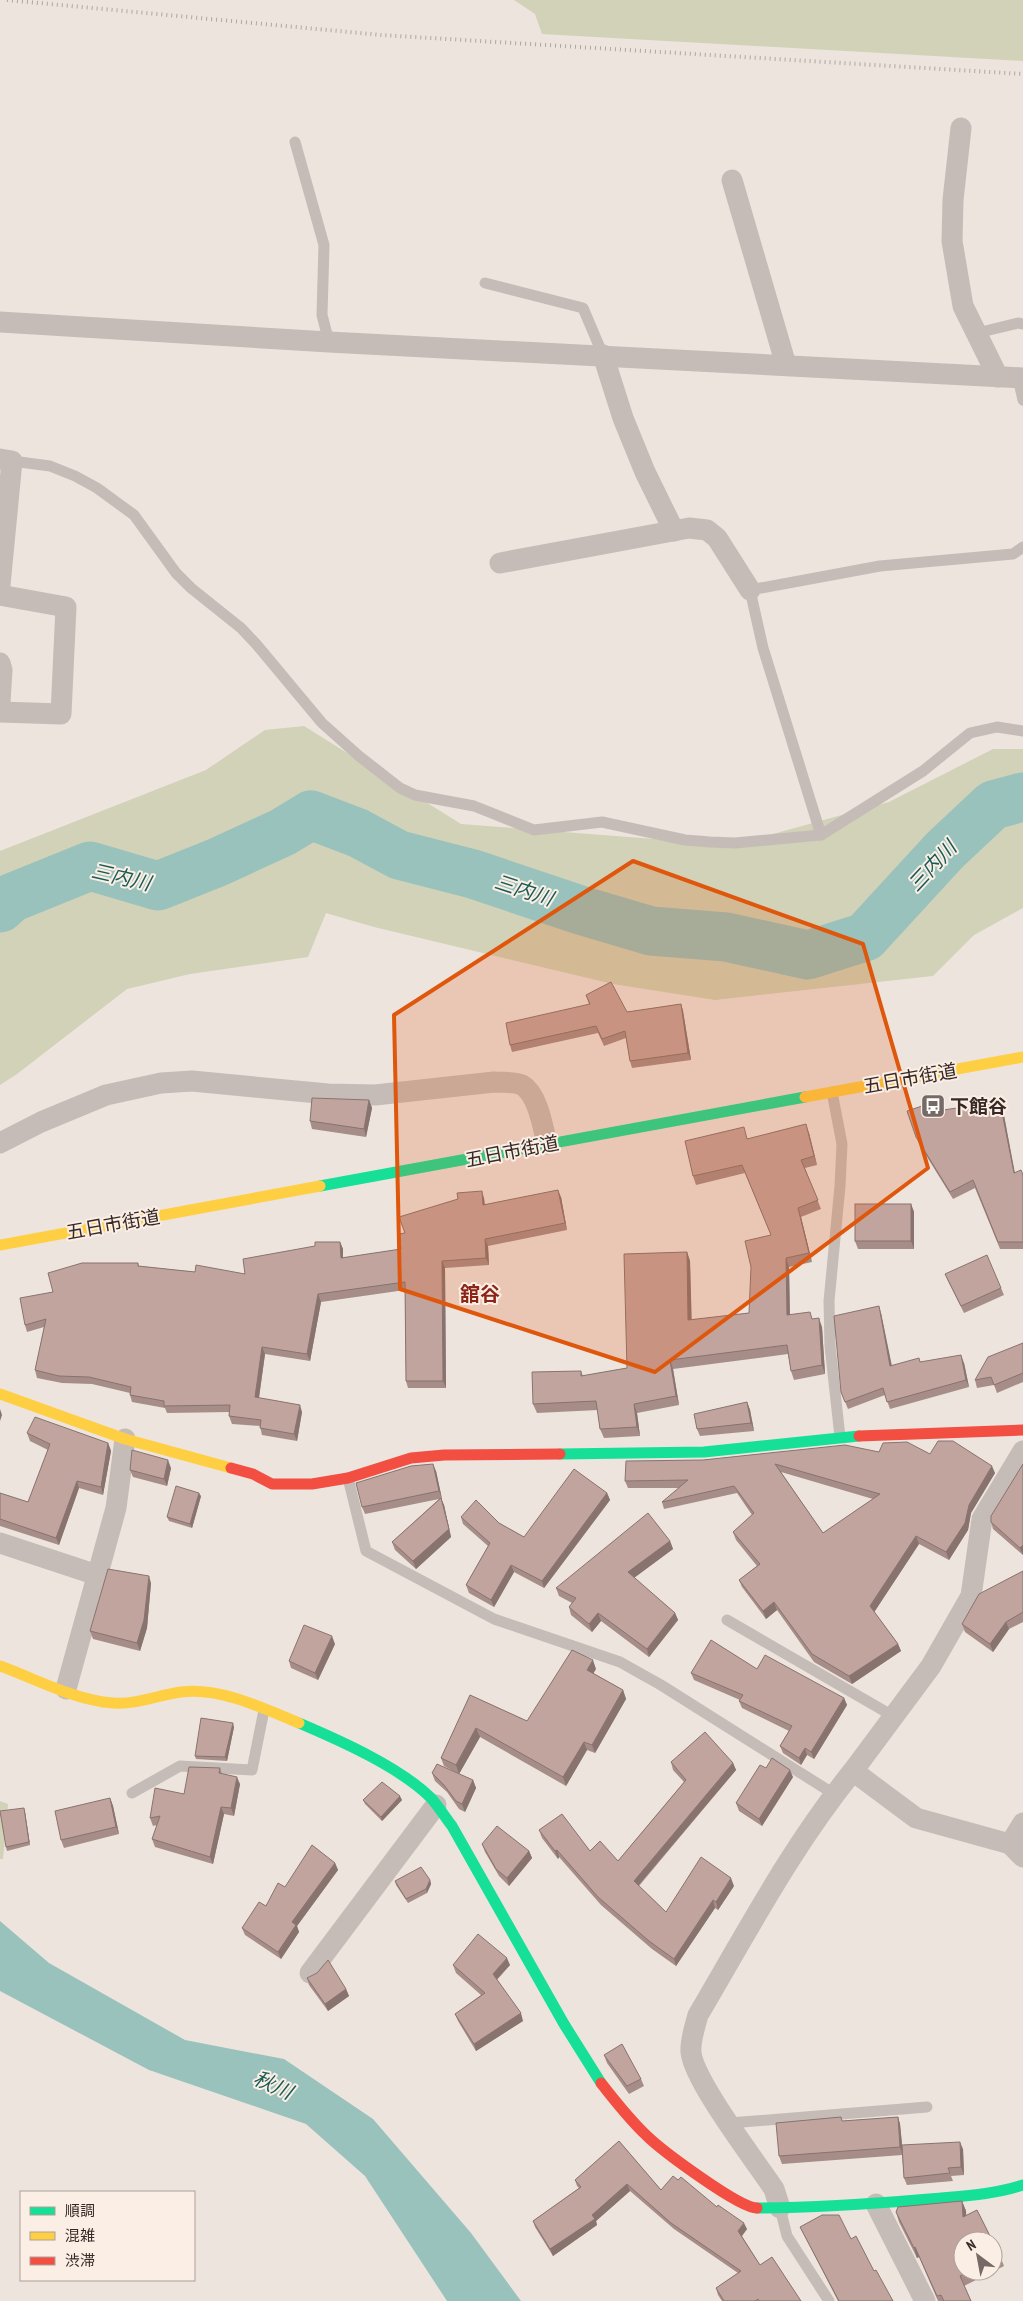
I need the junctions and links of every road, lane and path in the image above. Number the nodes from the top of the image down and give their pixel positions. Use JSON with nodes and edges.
{"nodes":[{"id":1,"x":961,"y":128,"type":"dead end"},
{"id":2,"x":295,"y":142,"type":"dead end"},
{"id":3,"x":732,"y":180,"type":"dead end"},
{"id":4,"x":485,"y":283,"type":"dead end"},
{"id":5,"x":0,"y":322,"type":"edge"},
{"id":6,"x":1023,"y":324,"type":"edge"},
{"id":7,"x":977,"y":333,"type":"junction"},
{"id":8,"x":329,"y":342,"type":"junction"},
{"id":9,"x":603,"y":355,"type":"junction"},
{"id":10,"x":786,"y":365,"type":"junction"},
{"id":11,"x":1013,"y":378,"type":"edge"},
{"id":12,"x":1023,"y":400,"type":"edge"},
{"id":13,"x":6,"y":460,"type":"edge"},
{"id":14,"x":674,"y":531,"type":"junction"},
{"id":15,"x":1023,"y":548,"type":"edge"},
{"id":16,"x":500,"y":563,"type":"dead end"},
{"id":17,"x":0,"y":585,"type":"edge"},
{"id":18,"x":750,"y":590,"type":"junction"},
{"id":19,"x":0,"y":594,"type":"edge"},
{"id":20,"x":0,"y":663,"type":"edge"},
{"id":21,"x":0,"y":702,"type":"edge"},
{"id":22,"x":0,"y":712,"type":"edge"},
{"id":23,"x":1023,"y":731,"type":"edge"},
{"id":24,"x":821,"y":835,"type":"junction"},
{"id":25,"x":1023,"y":1057,"type":"edge"},
{"id":26,"x":832,"y":1092,"type":"junction"},
{"id":27,"x":0,"y":1143,"type":"edge"},
{"id":28,"x":547,"y":1144,"type":"junction"},
{"id":29,"x":0,"y":1245,"type":"edge"},
{"id":30,"x":0,"y":1394,"type":"edge"},
{"id":31,"x":1023,"y":1430,"type":"edge"},
{"id":32,"x":840,"y":1437,"type":"junction"},
{"id":33,"x":125,"y":1439,"type":"junction"},
{"id":34,"x":1023,"y":1451,"type":"edge"},
{"id":35,"x":348,"y":1478,"type":"junction"},
{"id":36,"x":0,"y":1543,"type":"edge"},
{"id":37,"x":97,"y":1574,"type":"junction"},
{"id":38,"x":726,"y":1620,"type":"dead end"},
{"id":39,"x":0,"y":1666,"type":"edge"},
{"id":40,"x":66,"y":1690,"type":"junction"},
{"id":41,"x":264,"y":1710,"type":"junction"},
{"id":42,"x":893,"y":1716,"type":"junction"},
{"id":43,"x":853,"y":1771,"type":"junction"},
{"id":44,"x":132,"y":1793,"type":"dead end"},
{"id":45,"x":834,"y":1794,"type":"junction"},
{"id":46,"x":436,"y":1805,"type":"junction"},
{"id":47,"x":1023,"y":1823,"type":"edge"},
{"id":48,"x":1016,"y":1850,"type":"edge"},
{"id":49,"x":310,"y":1972,"type":"dead end"},
{"id":50,"x":927,"y":2107,"type":"dead end"},
{"id":51,"x":730,"y":2123,"type":"junction"},
{"id":52,"x":1023,"y":2185,"type":"edge"},
{"id":53,"x":876,"y":2204,"type":"junction"},
{"id":54,"x":780,"y":2208,"type":"junction"},
{"id":55,"x":829,"y":2301,"type":"edge"},
{"id":56,"x":925,"y":2301,"type":"edge"}],
"edges":[{"from":1,"to":7,"type":"street"},
{"from":2,"to":8,"type":"lane"},
{"from":3,"to":10,"type":"street"},
{"from":4,"to":9,"type":"lane"},
{"from":5,"to":8,"type":"street"},
{"from":6,"to":7,"type":"lane"},
{"from":7,"to":11,"type":"street"},
{"from":8,"to":9,"type":"street"},
{"from":9,"to":10,"type":"street"},
{"from":9,"to":14,"type":"street"},
{"from":10,"to":11,"type":"street"},
{"from":11,"to":12,"type":"lane"},
{"from":13,"to":17,"type":"street"},
{"from":13,"to":24,"type":"lane"},
{"from":14,"to":16,"type":"street"},
{"from":14,"to":18,"type":"street"},
{"from":15,"to":18,"type":"lane"},
{"from":18,"to":24,"type":"lane"},
{"from":19,"to":22,"type":"street"},
{"from":20,"to":21,"type":"street"},
{"from":23,"to":24,"type":"lane"},
{"from":25,"to":26,"type":"street","name":"五日市街道"},
{"from":26,"to":28,"type":"street","name":"五日市街道"},
{"from":26,"to":32,"type":"lane"},
{"from":27,"to":28,"type":"street"},
{"from":28,"to":29,"type":"street","name":"五日市街道"},
{"from":30,"to":33,"type":"street"},
{"from":31,"to":32,"type":"street"},
{"from":32,"to":35,"type":"street"},
{"from":33,"to":35,"type":"street"},
{"from":33,"to":37,"type":"street"},
{"from":34,"to":42,"type":"street"},
{"from":35,"to":45,"type":"lane"},
{"from":36,"to":37,"type":"street"},
{"from":37,"to":40,"type":"street"},
{"from":38,"to":42,"type":"lane"},
{"from":39,"to":40,"type":"street"},
{"from":40,"to":41,"type":"street"},
{"from":41,"to":44,"type":"lane"},
{"from":41,"to":46,"type":"street"},
{"from":42,"to":43,"type":"street"},
{"from":43,"to":45,"type":"street"},
{"from":43,"to":48,"type":"street"},
{"from":45,"to":51,"type":"street"},
{"from":46,"to":49,"type":"street"},
{"from":46,"to":54,"type":"street"},
{"from":47,"to":48,"type":"street"},
{"from":50,"to":51,"type":"lane"},
{"from":51,"to":54,"type":"street"},
{"from":52,"to":53,"type":"street"},
{"from":53,"to":54,"type":"street"},
{"from":53,"to":56,"type":"street"},
{"from":54,"to":55,"type":"lane"}]}
